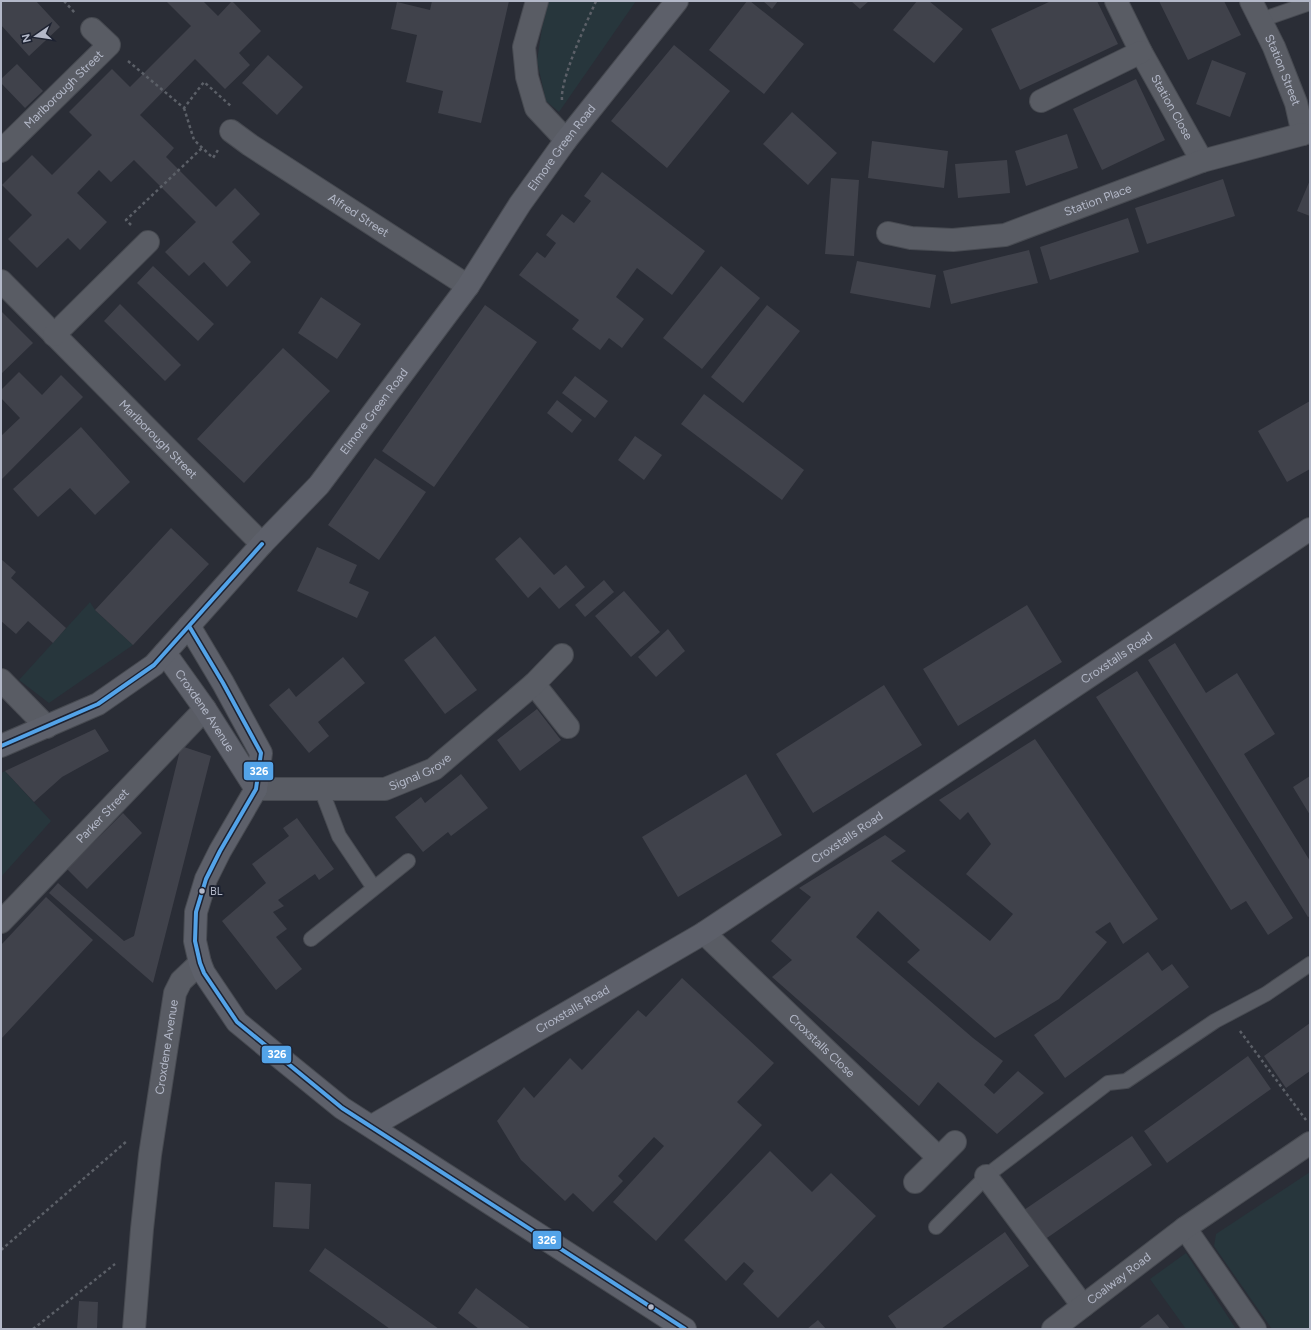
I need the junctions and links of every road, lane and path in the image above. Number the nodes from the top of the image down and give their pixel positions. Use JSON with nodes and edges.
{"nodes":[{"id":1,"x":537,"y":1,"type":"edge"},
{"id":2,"x":596,"y":1,"type":"edge"},
{"id":3,"x":677,"y":1,"type":"edge"},
{"id":4,"x":1116,"y":1,"type":"edge"},
{"id":5,"x":1310,"y":3,"type":"edge"},
{"id":6,"x":1256,"y":10,"type":"edge"},
{"id":7,"x":92,"y":28,"type":"dead end"},
{"id":8,"x":109,"y":45,"type":"junction"},
{"id":9,"x":1141,"y":52,"type":"junction"},
{"id":10,"x":562,"y":100,"type":"dead end"},
{"id":11,"x":1041,"y":101,"type":"dead end"},
{"id":12,"x":184,"y":108,"type":"junction"},
{"id":13,"x":231,"y":131,"type":"junction"},
{"id":14,"x":1307,"y":135,"type":"edge"},
{"id":15,"x":566,"y":140,"type":"junction"},
{"id":16,"x":202,"y":148,"type":"junction"},
{"id":17,"x":1,"y":151,"type":"edge"},
{"id":18,"x":1202,"y":161,"type":"junction"},
{"id":19,"x":888,"y":233,"type":"dead end"},
{"id":20,"x":148,"y":242,"type":"joint"},
{"id":21,"x":1,"y":281,"type":"edge"},
{"id":22,"x":468,"y":286,"type":"junction"},
{"id":23,"x":54,"y":335,"type":"junction"},
{"id":24,"x":1310,"y":529,"type":"edge"},
{"id":25,"x":262,"y":544,"type":"junction"},
{"id":26,"x":189,"y":626,"type":"junction"},
{"id":27,"x":165,"y":653,"type":"junction"},
{"id":28,"x":562,"y":655,"type":"dead end"},
{"id":29,"x":1,"y":680,"type":"edge"},
{"id":30,"x":534,"y":684,"type":"junction"},
{"id":31,"x":205,"y":710,"type":"junction"},
{"id":32,"x":47,"y":727,"type":"junction"},
{"id":33,"x":568,"y":727,"type":"dead end"},
{"id":34,"x":1,"y":746,"type":"edge"},
{"id":35,"x":321,"y":789,"type":"junction"},
{"id":36,"x":256,"y":790,"type":"junction"},
{"id":37,"x":408,"y":861,"type":"dead end"},
{"id":38,"x":374,"y":888,"type":"junction"},
{"id":39,"x":1,"y":922,"type":"edge"},
{"id":40,"x":704,"y":934,"type":"junction"},
{"id":41,"x":311,"y":939,"type":"dead end"},
{"id":42,"x":200,"y":963,"type":"junction"},
{"id":43,"x":1310,"y":964,"type":"edge"},
{"id":44,"x":1228,"y":1014,"type":"junction"},
{"id":45,"x":156,"y":1116,"type":"junction"},
{"id":46,"x":372,"y":1126,"type":"junction"},
{"id":47,"x":1310,"y":1126,"type":"edge"},
{"id":48,"x":955,"y":1142,"type":"dead end"},
{"id":49,"x":1310,"y":1143,"type":"edge"},
{"id":50,"x":939,"y":1158,"type":"junction"},
{"id":51,"x":986,"y":1176,"type":"junction"},
{"id":52,"x":915,"y":1182,"type":"dead end"},
{"id":53,"x":936,"y":1227,"type":"dead end"},
{"id":54,"x":1185,"y":1228,"type":"junction"},
{"id":55,"x":142,"y":1236,"type":"junction"},
{"id":56,"x":1,"y":1250,"type":"edge"},
{"id":57,"x":1083,"y":1306,"type":"junction"},
{"id":58,"x":32,"y":1329,"type":"edge"},
{"id":59,"x":134,"y":1329,"type":"edge"},
{"id":60,"x":685,"y":1329,"type":"edge"},
{"id":61,"x":1053,"y":1329,"type":"edge"},
{"id":62,"x":1255,"y":1329,"type":"edge"}],
"edges":[{"from":1,"to":15,"type":"street"},
{"from":2,"to":10,"type":"path"},
{"from":3,"to":15,"type":"street","name":"Elmore Green Road"},
{"from":4,"to":9,"type":"street","name":"Station Close"},
{"from":5,"to":6,"type":"lane"},
{"from":6,"to":14,"type":"street","name":"Station Street"},
{"from":7,"to":8,"type":"street","name":"Marlborough Street"},
{"from":8,"to":12,"type":"path"},
{"from":8,"to":17,"type":"street","name":"Marlborough Street"},
{"from":9,"to":11,"type":"street"},
{"from":9,"to":18,"type":"street","name":"Station Close"},
{"from":12,"to":13,"type":"path"},
{"from":12,"to":16,"type":"path"},
{"from":13,"to":16,"type":"path"},
{"from":13,"to":22,"type":"street","name":"Alfred Street"},
{"from":14,"to":18,"type":"street","name":"Station Place"},
{"from":15,"to":22,"type":"street","name":"Elmore Green Road"},
{"from":16,"to":20,"type":"path"},
{"from":18,"to":19,"type":"street","name":"Station Place"},
{"from":20,"to":23,"type":"street"},
{"from":21,"to":23,"type":"street","name":"Marlborough Street"},
{"from":22,"to":25,"type":"street","name":"Elmore Green Road"},
{"from":23,"to":25,"type":"street","name":"Marlborough Street"},
{"from":24,"to":40,"type":"street","name":"Croxstalls Road"},
{"from":25,"to":26,"type":"street","name":"Elmore Green Road"},
{"from":26,"to":27,"type":"street","name":"Elmore Green Road"},
{"from":26,"to":36,"type":"street"},
{"from":27,"to":31,"type":"street","name":"Croxdene Avenue"},
{"from":27,"to":32,"type":"street","name":"Elmore Green Road"},
{"from":28,"to":30,"type":"street","name":"Signal Grove"},
{"from":29,"to":32,"type":"street"},
{"from":30,"to":33,"type":"street"},
{"from":30,"to":35,"type":"street","name":"Signal Grove"},
{"from":31,"to":36,"type":"street","name":"Croxdene Avenue"},
{"from":31,"to":39,"type":"street","name":"Parker Street"},
{"from":32,"to":34,"type":"street","name":"Elmore Green Road"},
{"from":35,"to":36,"type":"street","name":"Signal Grove"},
{"from":35,"to":38,"type":"lane"},
{"from":36,"to":42,"type":"street"},
{"from":37,"to":38,"type":"lane"},
{"from":38,"to":41,"type":"lane"},
{"from":40,"to":46,"type":"street","name":"Croxstalls Road"},
{"from":40,"to":50,"type":"street","name":"Croxstalls Close"},
{"from":42,"to":45,"type":"street","name":"Croxdene Avenue"},
{"from":42,"to":46,"type":"street"},
{"from":43,"to":44,"type":"lane"},
{"from":44,"to":47,"type":"path"},
{"from":44,"to":51,"type":"lane"},
{"from":45,"to":55,"type":"street","name":"Croxdene Avenue"},
{"from":45,"to":56,"type":"path"},
{"from":46,"to":60,"type":"street"},
{"from":48,"to":50,"type":"street"},
{"from":49,"to":54,"type":"street","name":"Coalway Road"},
{"from":50,"to":52,"type":"street"},
{"from":51,"to":53,"type":"lane"},
{"from":51,"to":57,"type":"street"},
{"from":54,"to":57,"type":"street","name":"Coalway Road"},
{"from":54,"to":62,"type":"street"},
{"from":55,"to":58,"type":"path"},
{"from":55,"to":59,"type":"street","name":"Croxdene Avenue"},
{"from":57,"to":61,"type":"street","name":"Coalway Road"}]}
